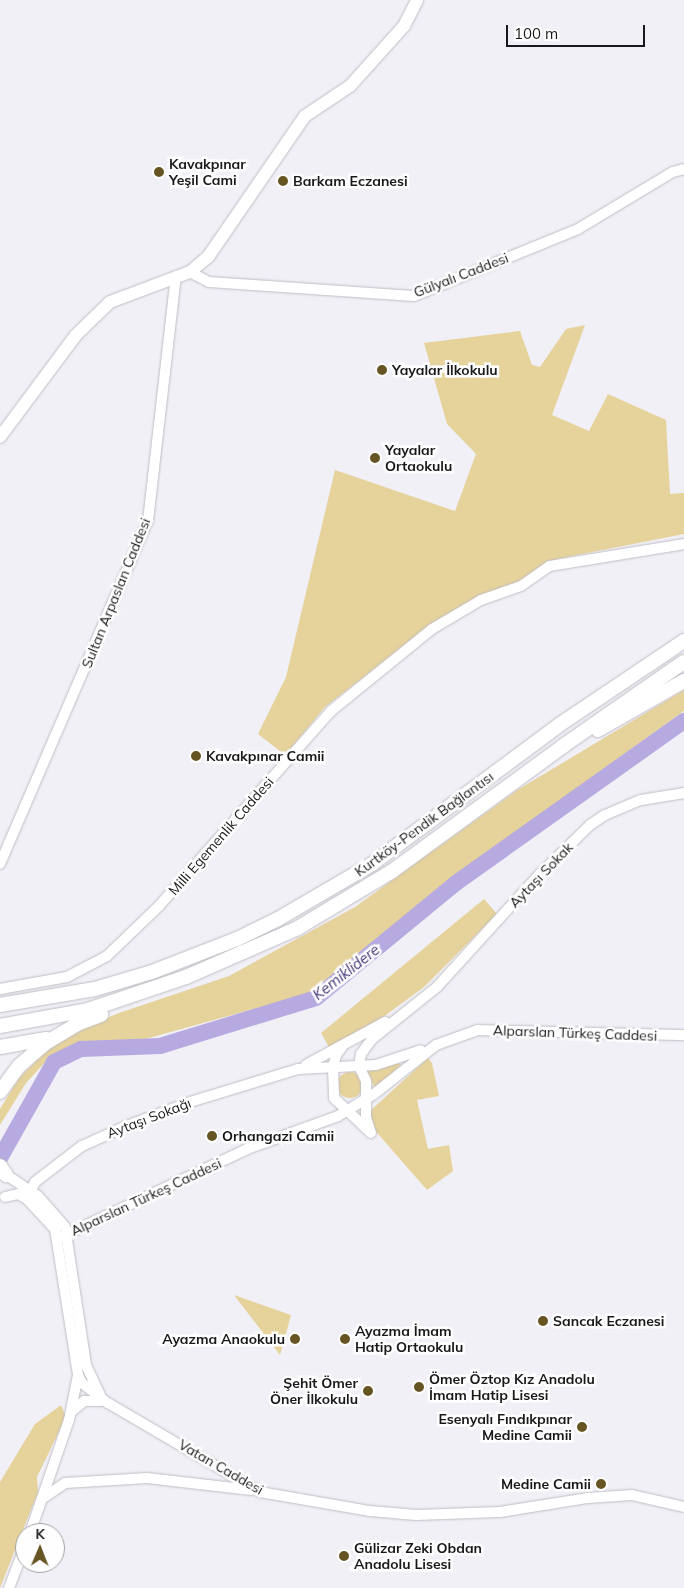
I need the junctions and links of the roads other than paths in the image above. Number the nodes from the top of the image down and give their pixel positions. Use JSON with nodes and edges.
{"nodes":[{"id":1,"x":417,"y":0,"type":"edge"},
{"id":2,"x":684,"y":169,"type":"edge"},
{"id":3,"x":190,"y":272,"type":"junction"},
{"id":4,"x":176,"y":277,"type":"junction"},
{"id":5,"x":0,"y":437,"type":"edge"},
{"id":6,"x":684,"y":544,"type":"edge"},
{"id":7,"x":684,"y":641,"type":"edge"},
{"id":8,"x":684,"y":662,"type":"edge"},
{"id":9,"x":684,"y":681,"type":"edge"},
{"id":10,"x":563,"y":746,"type":"junction"},
{"id":11,"x":684,"y":793,"type":"edge"},
{"id":12,"x":0,"y":864,"type":"edge"},
{"id":13,"x":236,"y":957,"type":"junction"},
{"id":14,"x":0,"y":989,"type":"edge"},
{"id":15,"x":425,"y":999,"type":"junction"},
{"id":16,"x":0,"y":1006,"type":"edge"},
{"id":17,"x":0,"y":1026,"type":"edge"},
{"id":18,"x":61,"y":1033,"type":"junction"},
{"id":19,"x":684,"y":1036,"type":"edge"},
{"id":20,"x":345,"y":1045,"type":"junction"},
{"id":21,"x":436,"y":1045,"type":"junction"},
{"id":22,"x":0,"y":1047,"type":"edge"},
{"id":23,"x":359,"y":1066,"type":"junction"},
{"id":24,"x":333,"y":1067,"type":"junction"},
{"id":25,"x":298,"y":1069,"type":"junction"},
{"id":26,"x":0,"y":1092,"type":"edge"},
{"id":27,"x":367,"y":1099,"type":"junction"},
{"id":28,"x":345,"y":1112,"type":"junction"},
{"id":29,"x":5,"y":1173,"type":"edge"},
{"id":30,"x":33,"y":1186,"type":"junction"},
{"id":31,"x":3,"y":1199,"type":"edge"},
{"id":32,"x":34,"y":1205,"type":"junction"},
{"id":33,"x":63,"y":1236,"type":"junction"},
{"id":34,"x":78,"y":1375,"type":"junction"},
{"id":35,"x":108,"y":1403,"type":"junction"},
{"id":36,"x":72,"y":1412,"type":"junction"},
{"id":37,"x":56,"y":1459,"type":"junction"},
{"id":38,"x":206,"y":1460,"type":"junction"},
{"id":39,"x":82,"y":1481,"type":"junction"},
{"id":40,"x":196,"y":1484,"type":"junction"},
{"id":41,"x":260,"y":1492,"type":"junction"},
{"id":42,"x":43,"y":1498,"type":"junction"},
{"id":43,"x":684,"y":1507,"type":"edge"},
{"id":44,"x":34,"y":1523,"type":"edge"},
{"id":45,"x":15,"y":1572,"type":"edge"},
{"id":46,"x":9,"y":1588,"type":"edge"}],
"edges":[{"from":1,"to":3,"type":"main road"},
{"from":2,"to":3,"type":"street","name":"Gülyalı Caddesi"},
{"from":3,"to":4,"type":"main road"},
{"from":4,"to":5,"type":"main road"},
{"from":4,"to":12,"type":"street","name":"Sultan Arpaslan Caddesi"},
{"from":6,"to":14,"type":"street","name":"Milli Egemenlik Caddesi"},
{"from":7,"to":16,"type":"highway","name":"Kurtköy-Pendik Bağlantısı"},
{"from":8,"to":10,"type":"highway","name":"Kurtköy-Pendik Bağlantısı"},
{"from":9,"to":10,"type":"highway"},
{"from":10,"to":13,"type":"highway","name":"Kurtköy-Pendik Bağlantısı"},
{"from":11,"to":15,"type":"street","name":"Aytaşı Sokak"},
{"from":13,"to":17,"type":"highway","name":"Kurtköy-Pendik Bağlantısı"},
{"from":13,"to":18,"type":"highway"},
{"from":15,"to":20,"type":"street"},
{"from":15,"to":23,"type":"street"},
{"from":18,"to":22,"type":"highway"},
{"from":18,"to":26,"type":"highway"},
{"from":19,"to":21,"type":"street","name":"Alparslan Türkeş Caddesi"},
{"from":20,"to":24,"type":"street"},
{"from":20,"to":25,"type":"street"},
{"from":21,"to":23,"type":"street"},
{"from":21,"to":27,"type":"street","name":"Alparslan Türkeş Caddesi"},
{"from":23,"to":24,"type":"street"},
{"from":23,"to":27,"type":"street"},
{"from":24,"to":25,"type":"street"},
{"from":24,"to":28,"type":"street"},
{"from":25,"to":30,"type":"street","name":"Aytaşı Sokağı"},
{"from":27,"to":28,"type":"street","name":"Alparslan Türkeş Caddesi"},
{"from":27,"to":28,"type":"street"},
{"from":28,"to":33,"type":"street","name":"Alparslan Türkeş Caddesi"},
{"from":29,"to":30,"type":"street"},
{"from":29,"to":31,"type":"street"},
{"from":30,"to":32,"type":"street"},
{"from":30,"to":33,"type":"street"},
{"from":31,"to":32,"type":"street"},
{"from":32,"to":33,"type":"street"},
{"from":33,"to":34,"type":"street"},
{"from":33,"to":35,"type":"street"},
{"from":34,"to":35,"type":"street","name":"Vatan Caddesi"},
{"from":34,"to":36,"type":"street"},
{"from":35,"to":36,"type":"street"},
{"from":35,"to":38,"type":"street","name":"Vatan Caddesi"},
{"from":36,"to":37,"type":"street"},
{"from":37,"to":39,"type":"street"},
{"from":37,"to":42,"type":"street"},
{"from":38,"to":40,"type":"street"},
{"from":38,"to":41,"type":"street","name":"Vatan Caddesi"},
{"from":39,"to":40,"type":"street"},
{"from":39,"to":42,"type":"street"},
{"from":40,"to":41,"type":"street"},
{"from":41,"to":43,"type":"street","name":"Vatan Caddesi"},
{"from":42,"to":44,"type":"street"},
{"from":45,"to":46,"type":"street"}]}
